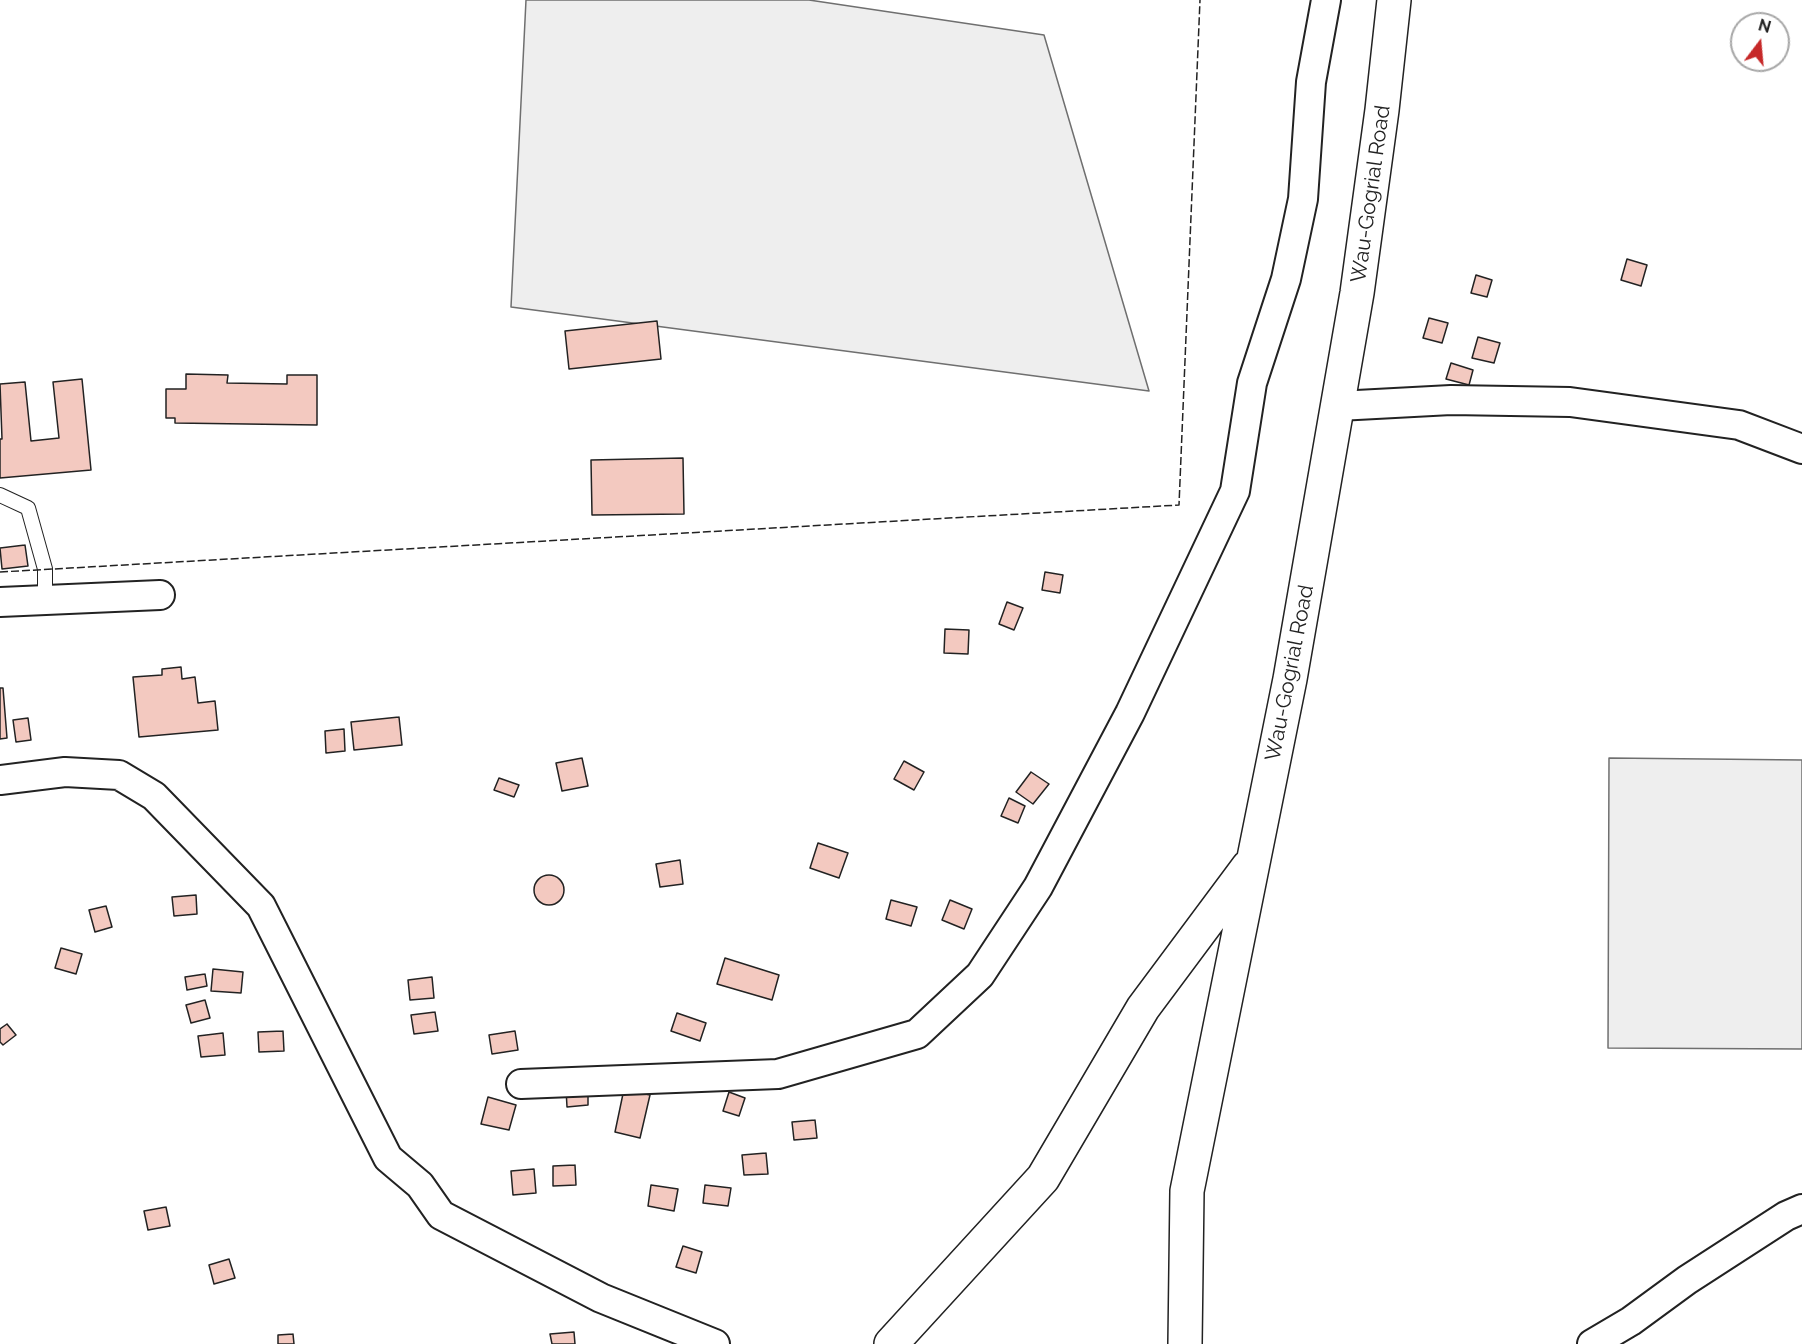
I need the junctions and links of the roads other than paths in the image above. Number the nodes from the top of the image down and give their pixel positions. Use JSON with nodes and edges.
{"nodes":[{"id":1,"x":1326,"y":0,"type":"edge"},
{"id":2,"x":1394,"y":0,"type":"edge"},
{"id":3,"x":1338,"y":406,"type":"junction"},
{"id":4,"x":1802,"y":449,"type":"edge"},
{"id":5,"x":0,"y":495,"type":"edge"},
{"id":6,"x":159,"y":595,"type":"dead end"},
{"id":7,"x":45,"y":600,"type":"junction"},
{"id":8,"x":0,"y":602,"type":"edge"},
{"id":9,"x":0,"y":780,"type":"edge"},
{"id":10,"x":1253,"y":860,"type":"junction"},
{"id":11,"x":521,"y":1084,"type":"dead end"},
{"id":12,"x":1802,"y":1209,"type":"edge"},
{"id":13,"x":715,"y":1344,"type":"edge"},
{"id":14,"x":891,"y":1344,"type":"edge"},
{"id":15,"x":1185,"y":1344,"type":"edge"},
{"id":16,"x":1592,"y":1344,"type":"edge"}],
"edges":[{"from":1,"to":11,"type":"street"},
{"from":2,"to":3,"type":"main road","name":"Wau-Gogrial Road"},
{"from":3,"to":4,"type":"street"},
{"from":3,"to":10,"type":"main road","name":"Wau-Gogrial Road"},
{"from":5,"to":7,"type":"lane"},
{"from":6,"to":7,"type":"street"},
{"from":7,"to":8,"type":"street"},
{"from":9,"to":13,"type":"street"},
{"from":10,"to":14,"type":"main road"},
{"from":10,"to":15,"type":"main road","name":"Wau-Gogrial Road"},
{"from":12,"to":16,"type":"street"}]}
